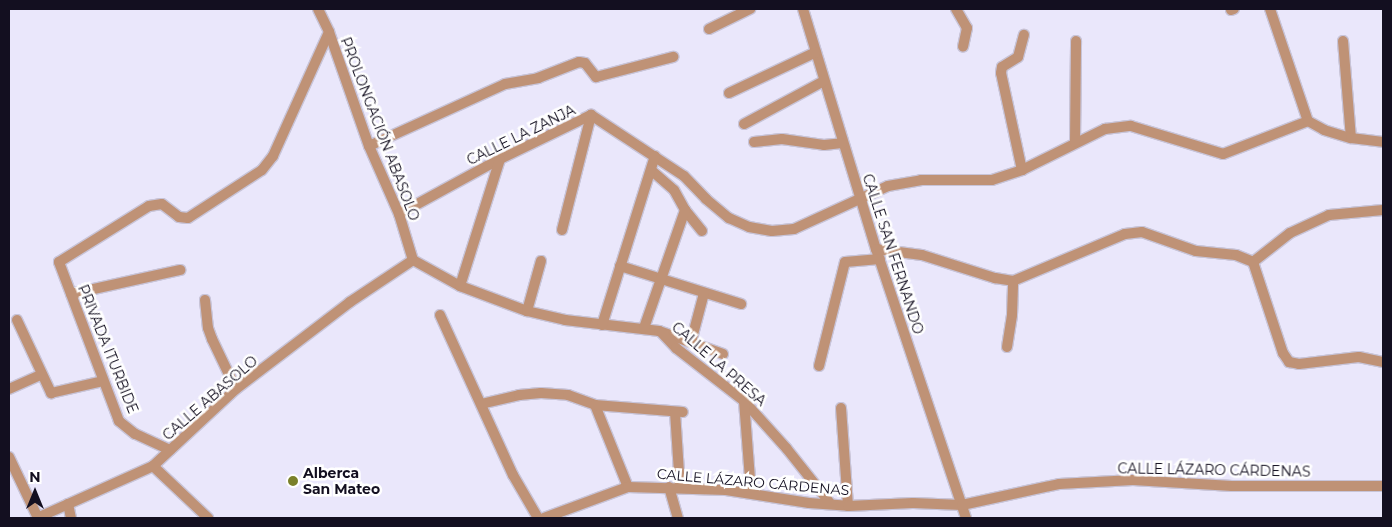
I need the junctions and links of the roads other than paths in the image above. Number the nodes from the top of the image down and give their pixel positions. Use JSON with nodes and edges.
{"nodes":[{"id":1,"x":318,"y":9,"type":"edge"},
{"id":2,"x":750,"y":9,"type":"edge"},
{"id":3,"x":803,"y":9,"type":"edge"},
{"id":4,"x":956,"y":9,"type":"edge"},
{"id":5,"x":1270,"y":9,"type":"edge"},
{"id":6,"x":709,"y":29,"type":"dead end"},
{"id":7,"x":329,"y":32,"type":"junction"},
{"id":8,"x":1024,"y":35,"type":"dead end"},
{"id":9,"x":1076,"y":40,"type":"dead end"},
{"id":10,"x":1344,"y":41,"type":"dead end"},
{"id":11,"x":963,"y":47,"type":"dead end"},
{"id":12,"x":816,"y":52,"type":"junction"},
{"id":13,"x":673,"y":57,"type":"dead end"},
{"id":14,"x":824,"y":81,"type":"junction"},
{"id":15,"x":729,"y":93,"type":"dead end"},
{"id":16,"x":591,"y":116,"type":"junction"},
{"id":17,"x":1308,"y":121,"type":"junction"},
{"id":18,"x":744,"y":124,"type":"dead end"},
{"id":19,"x":1351,"y":138,"type":"junction"},
{"id":20,"x":754,"y":142,"type":"dead end"},
{"id":21,"x":1075,"y":142,"type":"junction"},
{"id":22,"x":1383,"y":142,"type":"edge"},
{"id":23,"x":842,"y":143,"type":"junction"},
{"id":24,"x":369,"y":146,"type":"junction"},
{"id":25,"x":655,"y":156,"type":"junction"},
{"id":26,"x":500,"y":159,"type":"junction"},
{"id":27,"x":651,"y":170,"type":"junction"},
{"id":28,"x":1022,"y":170,"type":"junction"},
{"id":29,"x":861,"y":198,"type":"junction"},
{"id":30,"x":685,"y":210,"type":"junction"},
{"id":31,"x":1383,"y":210,"type":"edge"},
{"id":32,"x":399,"y":214,"type":"junction"},
{"id":33,"x":562,"y":230,"type":"dead end"},
{"id":34,"x":702,"y":231,"type":"dead end"},
{"id":35,"x":878,"y":254,"type":"junction"},
{"id":36,"x":413,"y":260,"type":"junction"},
{"id":37,"x":541,"y":261,"type":"dead end"},
{"id":38,"x":1253,"y":262,"type":"junction"},
{"id":39,"x":620,"y":266,"type":"junction"},
{"id":40,"x":180,"y":270,"type":"dead end"},
{"id":41,"x":660,"y":279,"type":"junction"},
{"id":42,"x":1013,"y":281,"type":"junction"},
{"id":43,"x":460,"y":286,"type":"junction"},
{"id":44,"x":704,"y":293,"type":"junction"},
{"id":45,"x":71,"y":294,"type":"junction"},
{"id":46,"x":205,"y":300,"type":"dead end"},
{"id":47,"x":741,"y":304,"type":"dead end"},
{"id":48,"x":527,"y":311,"type":"junction"},
{"id":49,"x":440,"y":315,"type":"dead end"},
{"id":50,"x":17,"y":320,"type":"dead end"},
{"id":51,"x":602,"y":325,"type":"junction"},
{"id":52,"x":644,"y":328,"type":"junction"},
{"id":53,"x":659,"y":331,"type":"junction"},
{"id":54,"x":691,"y":342,"type":"junction"},
{"id":55,"x":1007,"y":347,"type":"dead end"},
{"id":56,"x":723,"y":354,"type":"dead end"},
{"id":57,"x":1383,"y":362,"type":"edge"},
{"id":58,"x":819,"y":366,"type":"dead end"},
{"id":59,"x":41,"y":375,"type":"junction"},
{"id":60,"x":103,"y":381,"type":"junction"},
{"id":61,"x":9,"y":389,"type":"edge"},
{"id":62,"x":236,"y":389,"type":"junction"},
{"id":63,"x":744,"y":401,"type":"junction"},
{"id":64,"x":480,"y":404,"type":"junction"},
{"id":65,"x":596,"y":405,"type":"junction"},
{"id":66,"x":842,"y":408,"type":"dead end"},
{"id":67,"x":170,"y":450,"type":"junction"},
{"id":68,"x":9,"y":457,"type":"edge"},
{"id":69,"x":153,"y":466,"type":"junction"},
{"id":70,"x":628,"y":486,"type":"junction"},
{"id":71,"x":1383,"y":486,"type":"edge"},
{"id":72,"x":674,"y":487,"type":"junction"},
{"id":73,"x":751,"y":493,"type":"junction"},
{"id":74,"x":830,"y":503,"type":"junction"},
{"id":75,"x":68,"y":504,"type":"junction"},
{"id":76,"x":962,"y":505,"type":"junction"},
{"id":77,"x":848,"y":506,"type":"junction"},
{"id":78,"x":38,"y":518,"type":"edge"},
{"id":79,"x":71,"y":518,"type":"edge"},
{"id":80,"x":208,"y":518,"type":"edge"},
{"id":81,"x":538,"y":518,"type":"edge"},
{"id":82,"x":544,"y":518,"type":"edge"},
{"id":83,"x":678,"y":518,"type":"edge"},
{"id":84,"x":966,"y":518,"type":"edge"}],
"edges":[{"from":1,"to":7,"type":"street","name":"PROLONGACIÓN ABASOLO"},
{"from":2,"to":6,"type":"street"},
{"from":3,"to":12,"type":"street","name":"CALLE SAN FERNANDO"},
{"from":4,"to":11,"type":"street"},
{"from":5,"to":17,"type":"street"},
{"from":7,"to":24,"type":"street","name":"PROLONGACIÓN ABASOLO"},
{"from":7,"to":45,"type":"street","name":"PRIVADA ITURBIDE"},
{"from":8,"to":28,"type":"street"},
{"from":9,"to":21,"type":"street"},
{"from":10,"to":19,"type":"street"},
{"from":12,"to":14,"type":"street","name":"CALLE SAN FERNANDO"},
{"from":12,"to":15,"type":"street"},
{"from":13,"to":24,"type":"street"},
{"from":14,"to":18,"type":"street"},
{"from":14,"to":23,"type":"street","name":"CALLE SAN FERNANDO"},
{"from":16,"to":25,"type":"street","name":"CALLE LA ZANJA"},
{"from":16,"to":26,"type":"street","name":"CALLE LA ZANJA"},
{"from":16,"to":33,"type":"street"},
{"from":17,"to":19,"type":"street"},
{"from":17,"to":21,"type":"street","name":"CALLE LA ZANJA"},
{"from":19,"to":22,"type":"street"},
{"from":20,"to":23,"type":"street"},
{"from":21,"to":28,"type":"street","name":"CALLE LA ZANJA"},
{"from":23,"to":29,"type":"street","name":"CALLE SAN FERNANDO"},
{"from":24,"to":32,"type":"street","name":"PROLONGACIÓN ABASOLO"},
{"from":25,"to":27,"type":"street"},
{"from":25,"to":29,"type":"street","name":"CALLE LA ZANJA"},
{"from":26,"to":32,"type":"street","name":"CALLE LA ZANJA"},
{"from":26,"to":43,"type":"street"},
{"from":27,"to":30,"type":"street"},
{"from":27,"to":39,"type":"street"},
{"from":28,"to":29,"type":"street","name":"CALLE LA ZANJA"},
{"from":29,"to":35,"type":"street","name":"CALLE SAN FERNANDO"},
{"from":30,"to":34,"type":"street"},
{"from":30,"to":41,"type":"street"},
{"from":31,"to":38,"type":"street"},
{"from":32,"to":36,"type":"street","name":"PROLONGACIÓN ABASOLO"},
{"from":35,"to":42,"type":"street"},
{"from":35,"to":58,"type":"street"},
{"from":35,"to":76,"type":"street","name":"CALLE SAN FERNANDO"},
{"from":36,"to":43,"type":"street","name":"CALLE LA PRESA"},
{"from":36,"to":62,"type":"street","name":"CALLE ABASOLO"},
{"from":37,"to":48,"type":"street"},
{"from":38,"to":42,"type":"street"},
{"from":38,"to":57,"type":"street"},
{"from":39,"to":41,"type":"street"},
{"from":39,"to":51,"type":"street"},
{"from":40,"to":45,"type":"street"},
{"from":41,"to":44,"type":"street"},
{"from":41,"to":52,"type":"street"},
{"from":42,"to":55,"type":"street"},
{"from":43,"to":48,"type":"street","name":"CALLE LA PRESA"},
{"from":44,"to":47,"type":"street"},
{"from":44,"to":54,"type":"street"},
{"from":45,"to":60,"type":"street","name":"PRIVADA ITURBIDE"},
{"from":46,"to":62,"type":"street"},
{"from":48,"to":51,"type":"street","name":"CALLE LA PRESA"},
{"from":49,"to":64,"type":"street"},
{"from":50,"to":59,"type":"street"},
{"from":51,"to":52,"type":"street","name":"CALLE LA PRESA"},
{"from":52,"to":53,"type":"street","name":"CALLE LA PRESA"},
{"from":53,"to":54,"type":"street"},
{"from":53,"to":63,"type":"street","name":"CALLE LA PRESA"},
{"from":54,"to":56,"type":"street"},
{"from":59,"to":60,"type":"street"},
{"from":59,"to":61,"type":"street"},
{"from":60,"to":67,"type":"street","name":"PRIVADA ITURBIDE"},
{"from":62,"to":67,"type":"street","name":"CALLE ABASOLO"},
{"from":63,"to":73,"type":"street"},
{"from":63,"to":74,"type":"street","name":"CALLE LA PRESA"},
{"from":64,"to":65,"type":"street"},
{"from":64,"to":81,"type":"street"},
{"from":65,"to":70,"type":"street"},
{"from":65,"to":72,"type":"street"},
{"from":66,"to":77,"type":"street"},
{"from":67,"to":69,"type":"street","name":"CALLE ABASOLO"},
{"from":68,"to":78,"type":"street"},
{"from":69,"to":75,"type":"street","name":"CALLE ABASOLO"},
{"from":69,"to":80,"type":"street"},
{"from":70,"to":72,"type":"street","name":"CALLE LÁZARO CÁRDENAS"},
{"from":70,"to":82,"type":"street","name":"CALLE LÁZARO CÁRDENAS"},
{"from":71,"to":76,"type":"street","name":"CALLE LÁZARO CÁRDENAS"},
{"from":72,"to":73,"type":"street","name":"CALLE LÁZARO CÁRDENAS"},
{"from":72,"to":83,"type":"street"},
{"from":73,"to":74,"type":"street","name":"CALLE LÁZARO CÁRDENAS"},
{"from":74,"to":77,"type":"street","name":"CALLE LÁZARO CÁRDENAS"},
{"from":75,"to":78,"type":"street","name":"CALLE ABASOLO"},
{"from":75,"to":79,"type":"street"},
{"from":76,"to":77,"type":"street","name":"CALLE LÁZARO CÁRDENAS"},
{"from":76,"to":84,"type":"street","name":"CALLE SAN FERNANDO"}]}
